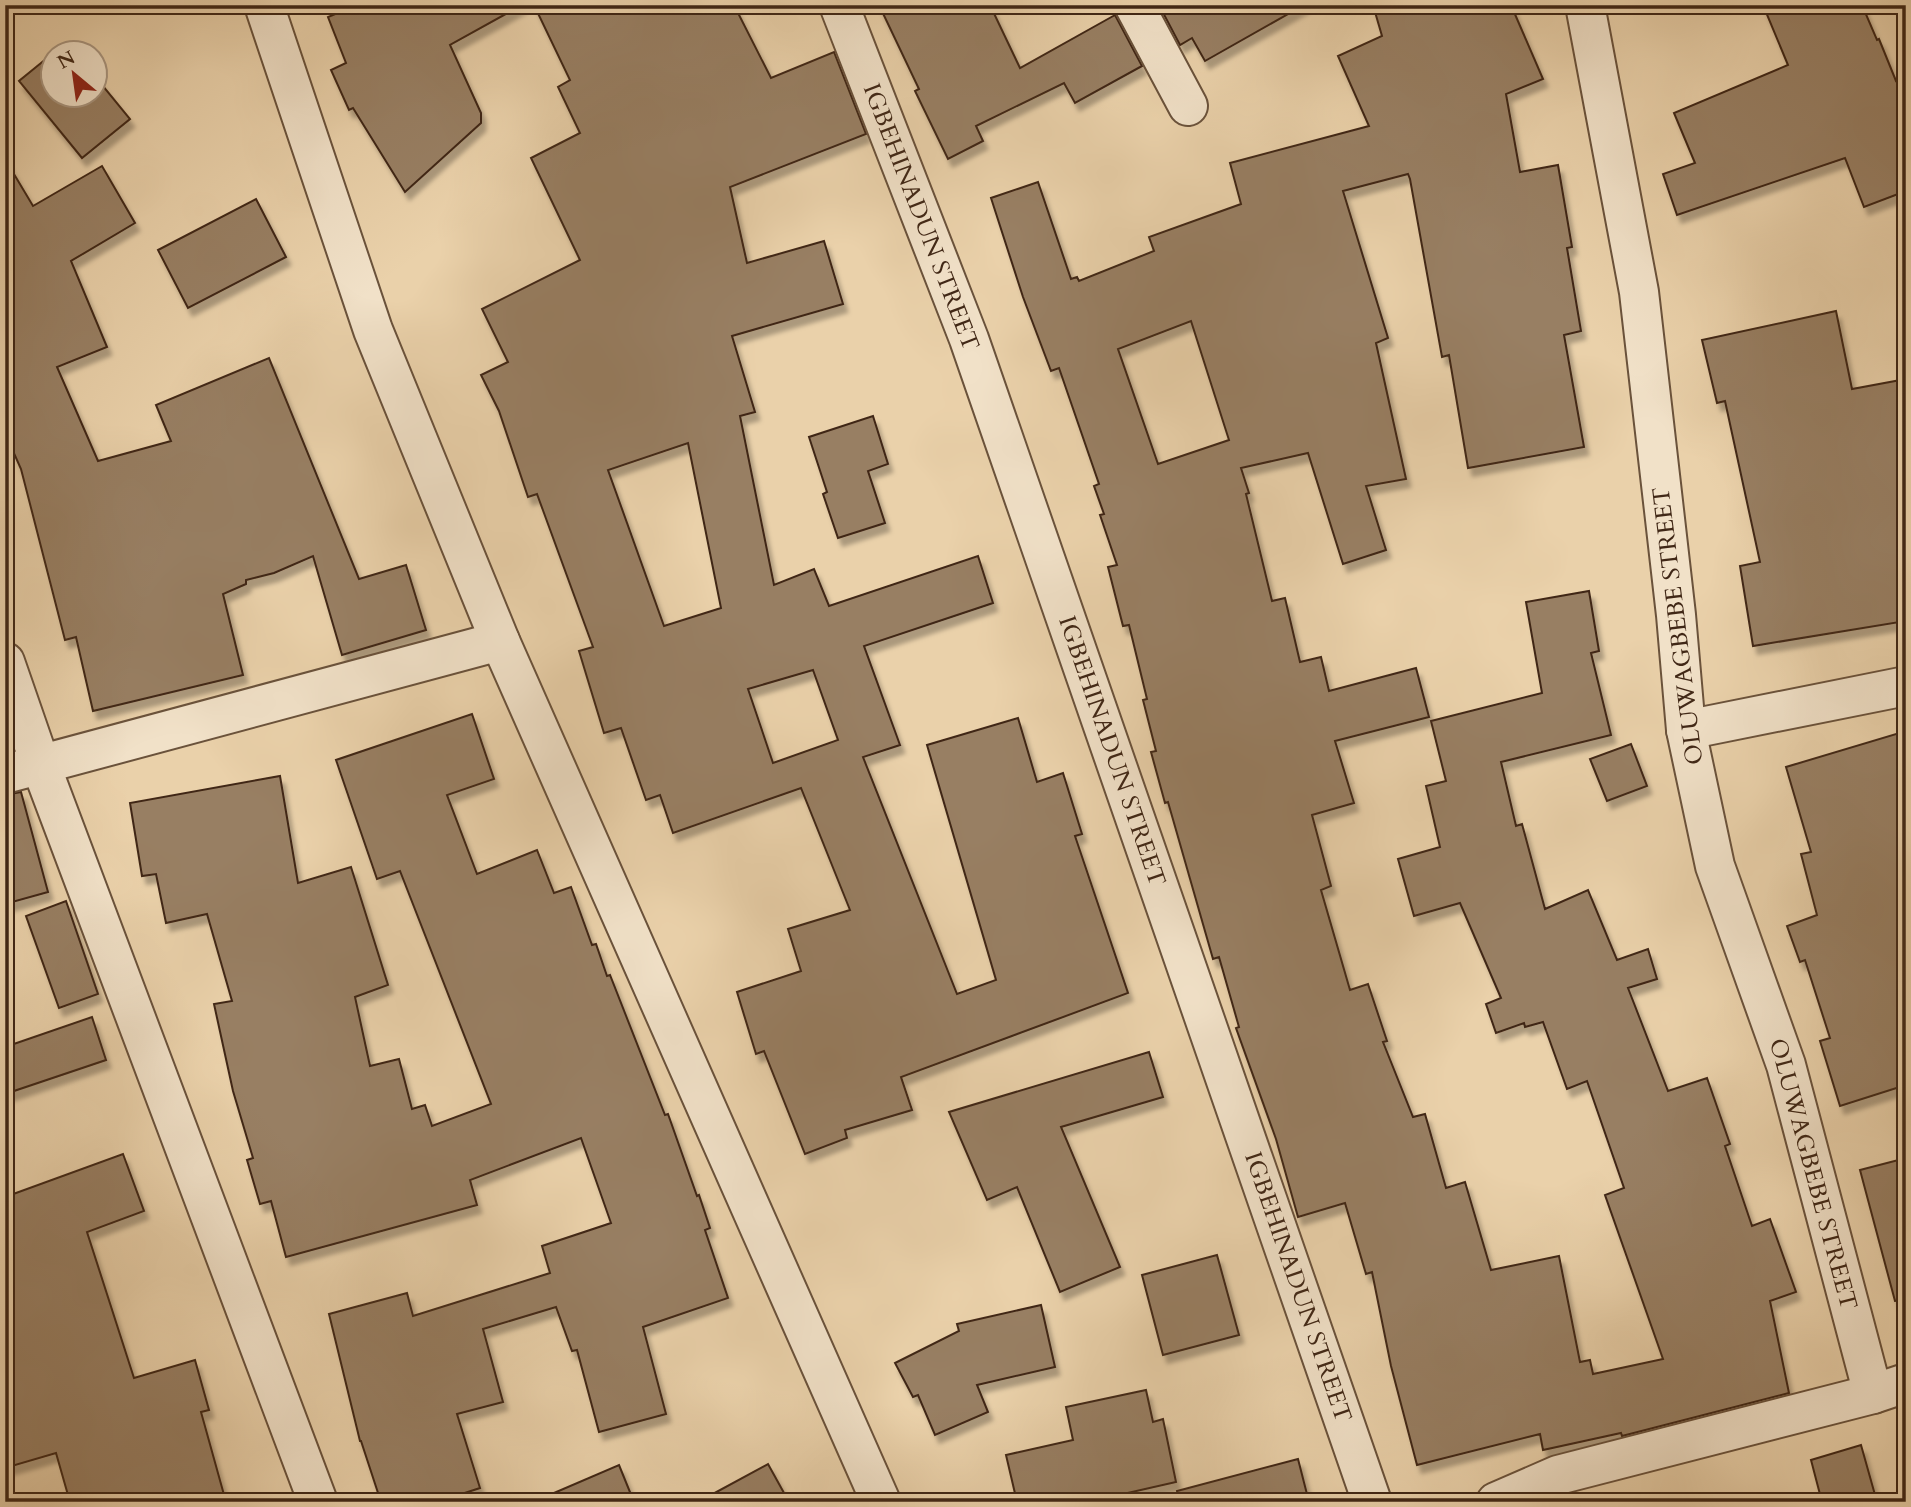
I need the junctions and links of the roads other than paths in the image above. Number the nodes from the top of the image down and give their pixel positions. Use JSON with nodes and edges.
{"nodes":[{"id":1,"x":264,"y":5,"type":"edge"},
{"id":2,"x":839,"y":5,"type":"edge"},
{"id":3,"x":1134,"y":5,"type":"edge"},
{"id":4,"x":1585,"y":5,"type":"edge"},
{"id":5,"x":1188,"y":106,"type":"dead end"},
{"id":6,"x":500,"y":641,"type":"junction"},
{"id":7,"x":5,"y":662,"type":"edge"},
{"id":8,"x":1906,"y":686,"type":"edge"},
{"id":9,"x":1686,"y":730,"type":"junction"},
{"id":10,"x":23,"y":770,"type":"edge"},
{"id":11,"x":1890,"y":1389,"type":"edge"},
{"id":12,"x":318,"y":1502,"type":"edge"},
{"id":13,"x":880,"y":1502,"type":"edge"},
{"id":14,"x":1373,"y":1502,"type":"edge"},
{"id":15,"x":1496,"y":1502,"type":"edge"}],
"edges":[{"from":1,"to":6,"type":"street"},
{"from":2,"to":14,"type":"street","name":"IGBEHINADUN STREET"},
{"from":3,"to":5,"type":"street"},
{"from":4,"to":9,"type":"street","name":"OLUWAGBEBE STREET"},
{"from":6,"to":10,"type":"street"},
{"from":6,"to":13,"type":"street"},
{"from":7,"to":10,"type":"street"},
{"from":8,"to":9,"type":"street"},
{"from":9,"to":11,"type":"street","name":"OLUWAGBEBE STREET"},
{"from":10,"to":12,"type":"street"},
{"from":11,"to":15,"type":"street"}]}
